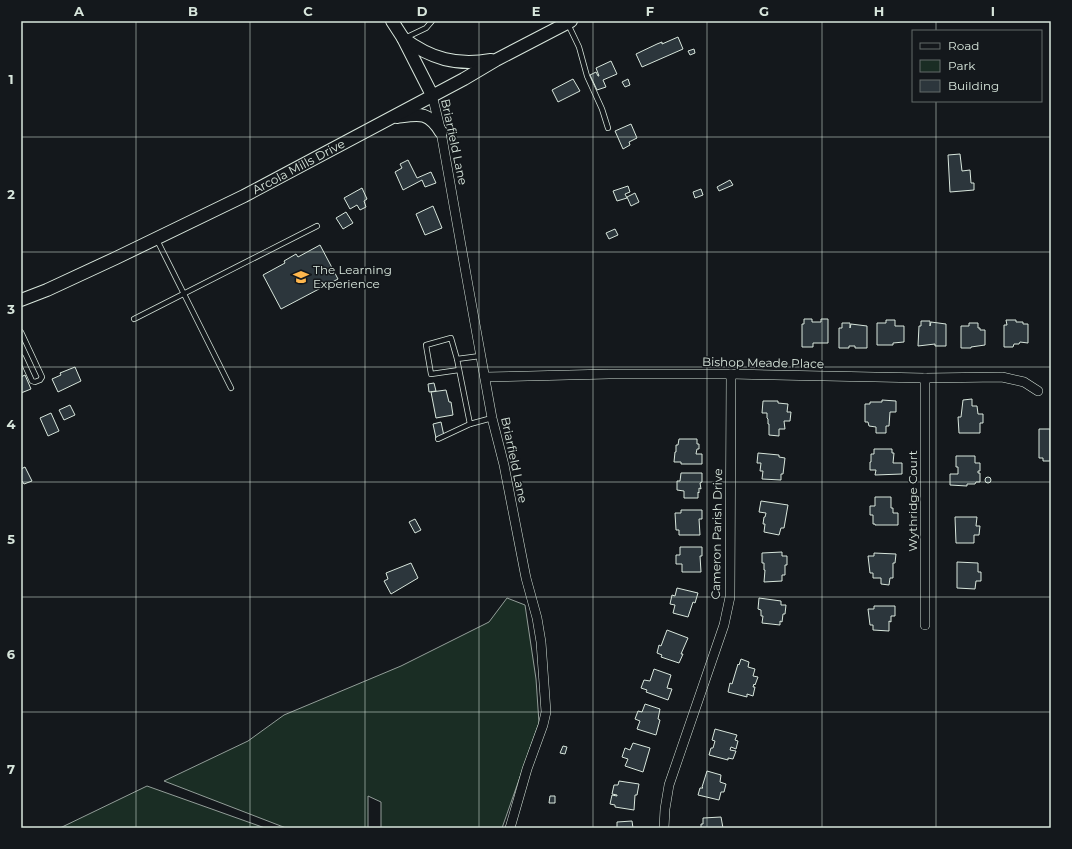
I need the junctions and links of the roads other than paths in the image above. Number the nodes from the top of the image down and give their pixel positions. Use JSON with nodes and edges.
{"nodes":[{"id":1,"x":392,"y":21,"type":"edge"},
{"id":2,"x":432,"y":21,"type":"edge"},
{"id":3,"x":569,"y":22,"type":"edge"},
{"id":4,"x":403,"y":38,"type":"junction"},
{"id":5,"x":496,"y":60,"type":"junction"},
{"id":6,"x":432,"y":95,"type":"junction"},
{"id":7,"x":386,"y":119,"type":"junction"},
{"id":8,"x":608,"y":128,"type":"dead end"},
{"id":9,"x":441,"y":132,"type":"junction"},
{"id":10,"x":316,"y":226,"type":"dead end"},
{"id":11,"x":156,"y":239,"type":"junction"},
{"id":12,"x":184,"y":294,"type":"junction"},
{"id":13,"x":21,"y":300,"type":"edge"},
{"id":14,"x":134,"y":319,"type":"dead end"},
{"id":15,"x":21,"y":332,"type":"edge"},
{"id":16,"x":480,"y":356,"type":"junction"},
{"id":17,"x":21,"y":357,"type":"edge"},
{"id":18,"x":457,"y":359,"type":"junction"},
{"id":19,"x":459,"y":370,"type":"junction"},
{"id":20,"x":731,"y":374,"type":"junction"},
{"id":21,"x":485,"y":377,"type":"junction"},
{"id":22,"x":925,"y":378,"type":"junction"},
{"id":23,"x":231,"y":388,"type":"dead end"},
{"id":24,"x":1038,"y":391,"type":"dead end"},
{"id":25,"x":492,"y":418,"type":"junction"},
{"id":26,"x":470,"y":424,"type":"junction"},
{"id":27,"x":438,"y":439,"type":"dead end"},
{"id":28,"x":925,"y":625,"type":"dead end"},
{"id":29,"x":510,"y":828,"type":"edge"},
{"id":30,"x":664,"y":828,"type":"edge"}],
"edges":[{"from":1,"to":4,"type":"street"},
{"from":2,"to":4,"type":"lane"},
{"from":3,"to":5,"type":"street","name":"Arcola Mills Drive"},
{"from":3,"to":8,"type":"lane"},
{"from":4,"to":5,"type":"street"},
{"from":4,"to":6,"type":"street"},
{"from":5,"to":6,"type":"street","name":"Arcola Mills Drive"},
{"from":6,"to":7,"type":"street","name":"Arcola Mills Drive"},
{"from":6,"to":9,"type":"street","name":"Briarfield Lane"},
{"from":7,"to":9,"type":"street"},
{"from":7,"to":11,"type":"street","name":"Arcola Mills Drive"},
{"from":9,"to":16,"type":"street","name":"Briarfield Lane"},
{"from":10,"to":12,"type":"lane"},
{"from":11,"to":12,"type":"lane"},
{"from":11,"to":13,"type":"street","name":"Arcola Mills Drive"},
{"from":12,"to":14,"type":"lane"},
{"from":12,"to":23,"type":"lane"},
{"from":15,"to":17,"type":"lane"},
{"from":16,"to":18,"type":"lane"},
{"from":16,"to":21,"type":"street","name":"Briarfield Lane"},
{"from":18,"to":19,"type":"lane"},
{"from":18,"to":19,"type":"lane"},
{"from":19,"to":26,"type":"lane"},
{"from":20,"to":21,"type":"street","name":"Bishop Meade Place"},
{"from":20,"to":22,"type":"street","name":"Bishop Meade Place"},
{"from":20,"to":30,"type":"street","name":"Cameron Parish Drive"},
{"from":21,"to":25,"type":"street","name":"Briarfield Lane"},
{"from":22,"to":24,"type":"street","name":"Bishop Meade Place"},
{"from":22,"to":28,"type":"street","name":"Wythridge Court"},
{"from":25,"to":26,"type":"lane"},
{"from":25,"to":29,"type":"street","name":"Briarfield Lane"},
{"from":26,"to":27,"type":"lane"}]}
